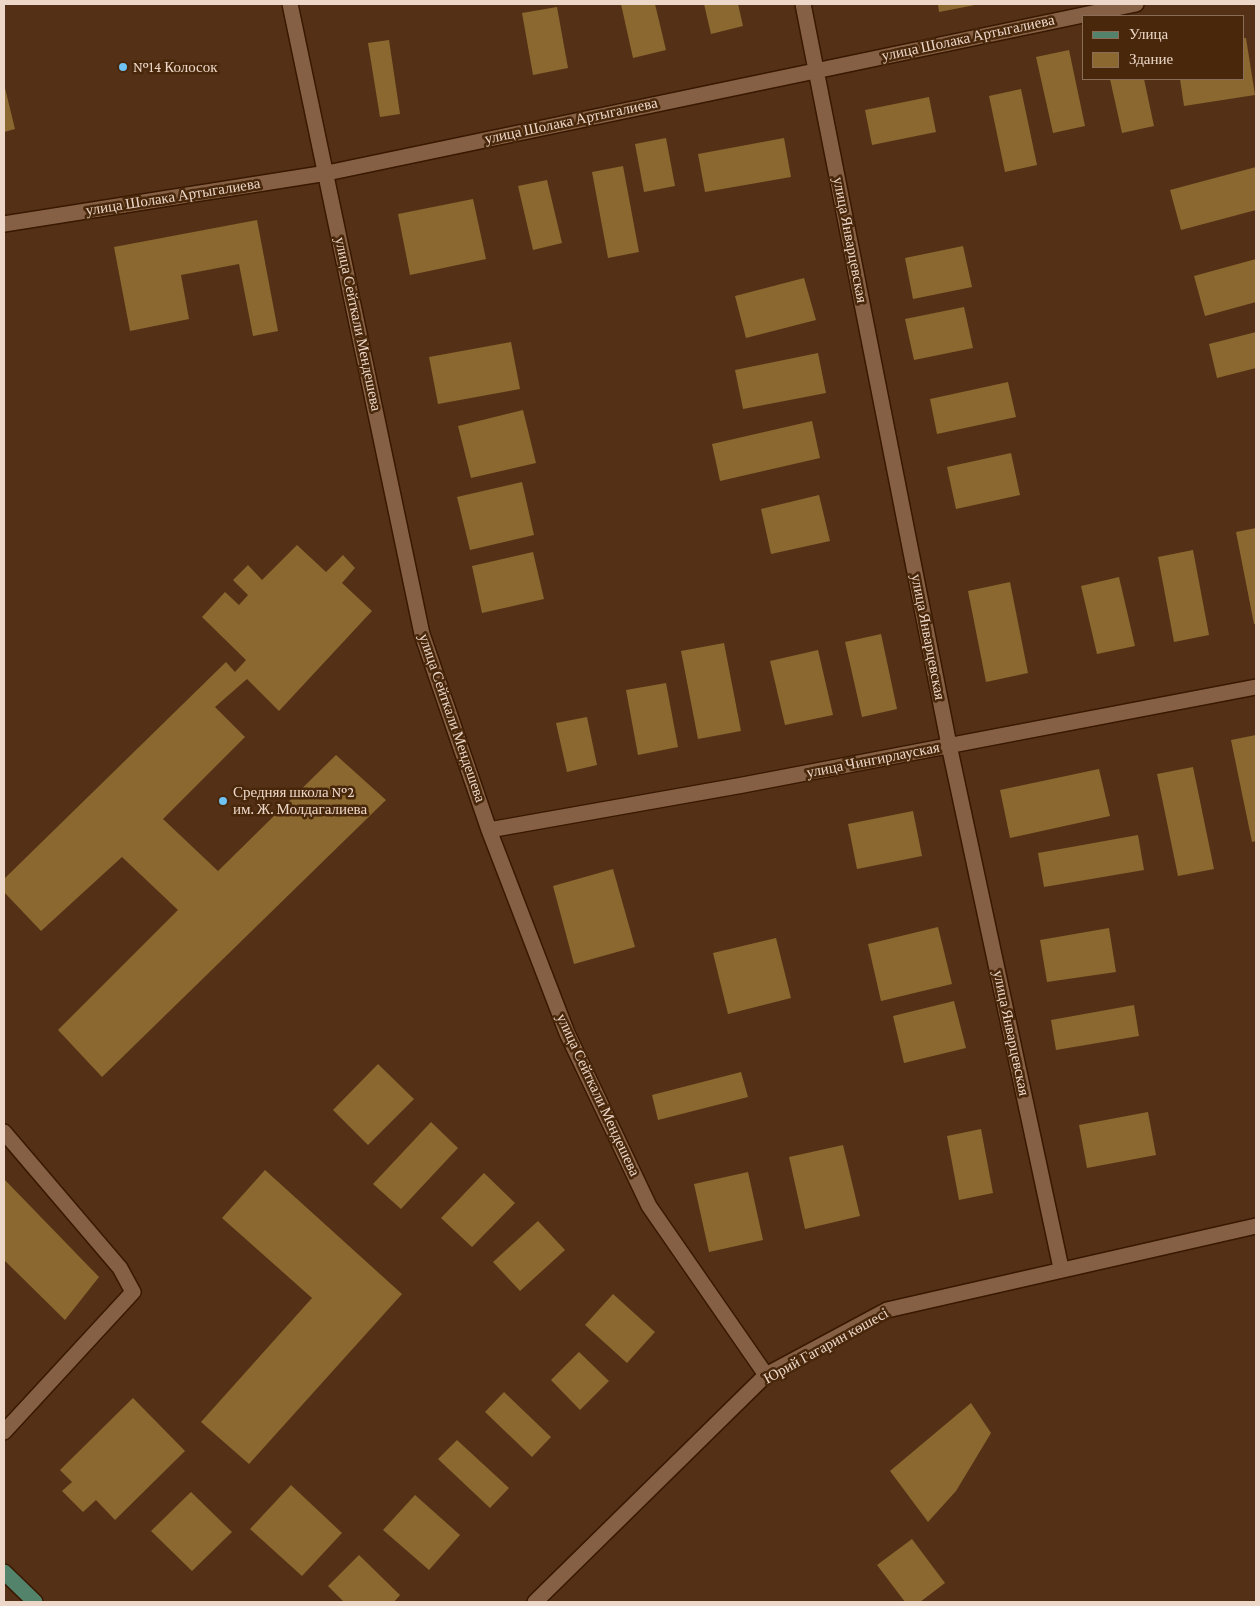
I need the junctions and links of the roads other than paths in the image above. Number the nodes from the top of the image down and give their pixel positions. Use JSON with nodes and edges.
{"nodes":[{"id":1,"x":290,"y":4,"type":"edge"},
{"id":2,"x":803,"y":4,"type":"edge"},
{"id":3,"x":1136,"y":4,"type":"edge"},
{"id":4,"x":816,"y":69,"type":"junction"},
{"id":5,"x":327,"y":173,"type":"junction"},
{"id":6,"x":4,"y":224,"type":"edge"},
{"id":7,"x":1256,"y":687,"type":"edge"},
{"id":8,"x":949,"y":745,"type":"junction"},
{"id":9,"x":489,"y":830,"type":"junction"},
{"id":10,"x":4,"y":1132,"type":"edge"},
{"id":11,"x":1256,"y":1226,"type":"edge"},
{"id":12,"x":1061,"y":1268,"type":"junction"},
{"id":13,"x":766,"y":1375,"type":"junction"},
{"id":14,"x":4,"y":1432,"type":"edge"},
{"id":15,"x":4,"y":1572,"type":"edge"},
{"id":16,"x":35,"y":1602,"type":"edge"},
{"id":17,"x":535,"y":1602,"type":"edge"}],
"edges":[{"from":1,"to":5,"type":"street","name":"улица Сейткали Мендешева"},
{"from":2,"to":4,"type":"street","name":"улица Январцевская"},
{"from":3,"to":4,"type":"street","name":"улица Шолака Артыгалиева"},
{"from":4,"to":5,"type":"street","name":"улица Шолака Артыгалиева"},
{"from":4,"to":8,"type":"street","name":"улица Январцевская"},
{"from":5,"to":6,"type":"street","name":"улица Шолака Артыгалиева"},
{"from":5,"to":9,"type":"street","name":"улица Сейткали Мендешева"},
{"from":7,"to":8,"type":"street","name":"улица Чингирлауская"},
{"from":8,"to":9,"type":"street","name":"улица Чингирлауская"},
{"from":8,"to":12,"type":"street","name":"улица Январцевская"},
{"from":9,"to":13,"type":"street","name":"улица Сейткали Мендешева"},
{"from":10,"to":14,"type":"street"},
{"from":11,"to":12,"type":"street","name":"Юрий Гагарин көшесі"},
{"from":12,"to":13,"type":"street","name":"Юрий Гагарин көшесі"},
{"from":13,"to":17,"type":"street","name":"Юрий Гагарин көшесі"},
{"from":15,"to":16,"type":"main road"}]}
